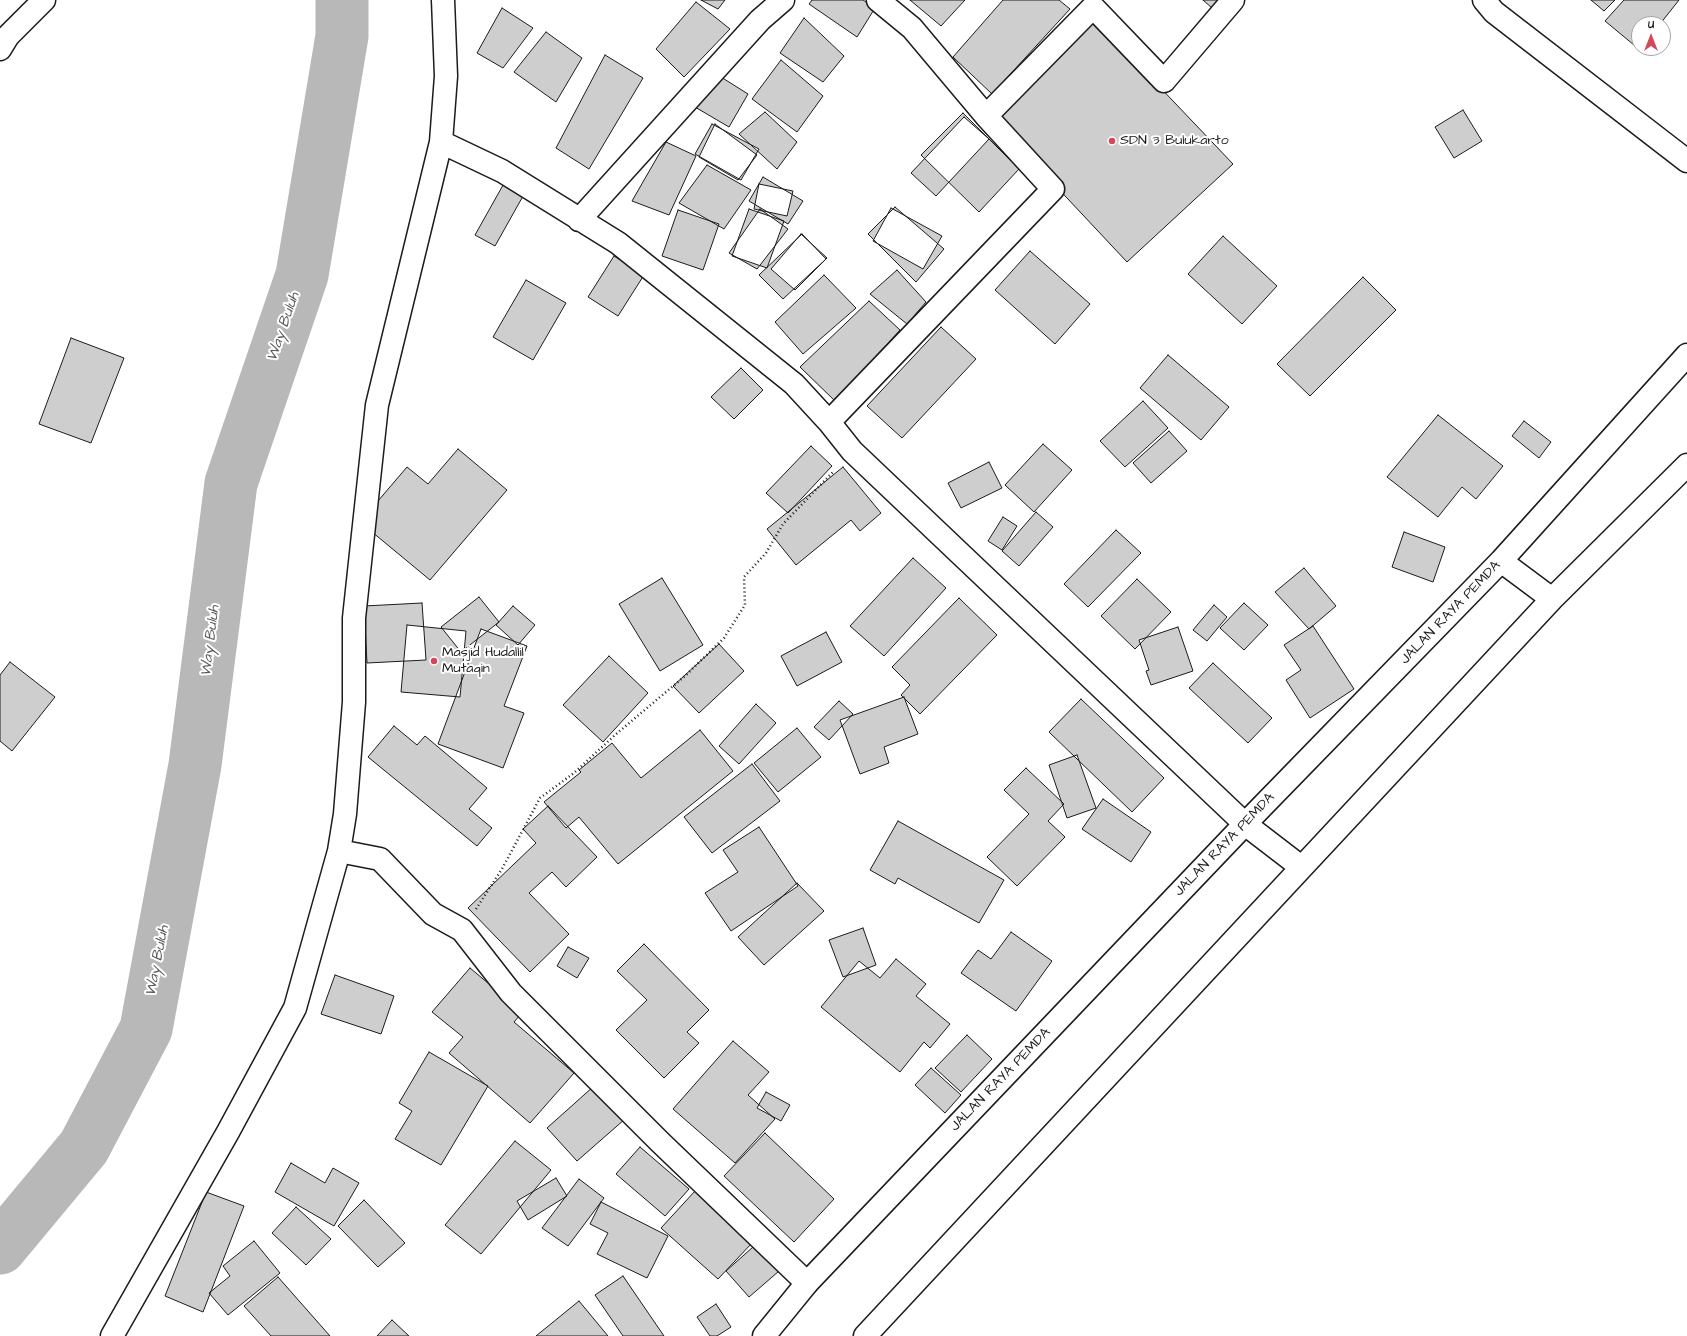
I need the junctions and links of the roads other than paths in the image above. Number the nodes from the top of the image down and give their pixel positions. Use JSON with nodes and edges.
{"nodes":[{"id":1,"x":44,"y":0,"type":"edge"},
{"id":2,"x":443,"y":0,"type":"edge"},
{"id":3,"x":783,"y":0,"type":"edge"},
{"id":4,"x":878,"y":0,"type":"edge"},
{"id":5,"x":1233,"y":0,"type":"edge"},
{"id":6,"x":1484,"y":0,"type":"edge"},
{"id":7,"x":0,"y":49,"type":"edge"},
{"id":8,"x":986,"y":116,"type":"junction"},
{"id":9,"x":441,"y":142,"type":"junction"},
{"id":10,"x":1687,"y":161,"type":"edge"},
{"id":11,"x":579,"y":220,"type":"junction"},
{"id":12,"x":1687,"y":355,"type":"edge"},
{"id":13,"x":829,"y":422,"type":"junction"},
{"id":14,"x":1687,"y":465,"type":"edge"},
{"id":15,"x":1501,"y":561,"type":"junction"},
{"id":16,"x":1552,"y":599,"type":"junction"},
{"id":17,"x":1245,"y":824,"type":"junction"},
{"id":18,"x":339,"y":851,"type":"junction"},
{"id":19,"x":1301,"y":867,"type":"junction"},
{"id":20,"x":807,"y":1283,"type":"junction"},
{"id":21,"x":112,"y":1336,"type":"edge"},
{"id":22,"x":764,"y":1336,"type":"edge"},
{"id":23,"x":865,"y":1336,"type":"edge"}],
"edges":[{"from":1,"to":7,"type":"street"},
{"from":2,"to":9,"type":"street"},
{"from":3,"to":11,"type":"street"},
{"from":4,"to":8,"type":"street"},
{"from":5,"to":8,"type":"street"},
{"from":6,"to":10,"type":"street"},
{"from":8,"to":13,"type":"street"},
{"from":9,"to":11,"type":"street"},
{"from":9,"to":18,"type":"street"},
{"from":11,"to":13,"type":"street"},
{"from":12,"to":15,"type":"street","name":"JALAN RAYA PEMDA"},
{"from":13,"to":17,"type":"street"},
{"from":14,"to":16,"type":"street"},
{"from":15,"to":16,"type":"street"},
{"from":15,"to":17,"type":"street","name":"JALAN RAYA PEMDA"},
{"from":16,"to":19,"type":"street"},
{"from":17,"to":19,"type":"street"},
{"from":17,"to":20,"type":"street","name":"JALAN RAYA PEMDA"},
{"from":18,"to":20,"type":"street"},
{"from":18,"to":21,"type":"street"},
{"from":19,"to":23,"type":"street"},
{"from":20,"to":22,"type":"street","name":"JALAN RAYA PEMDA"}]}
